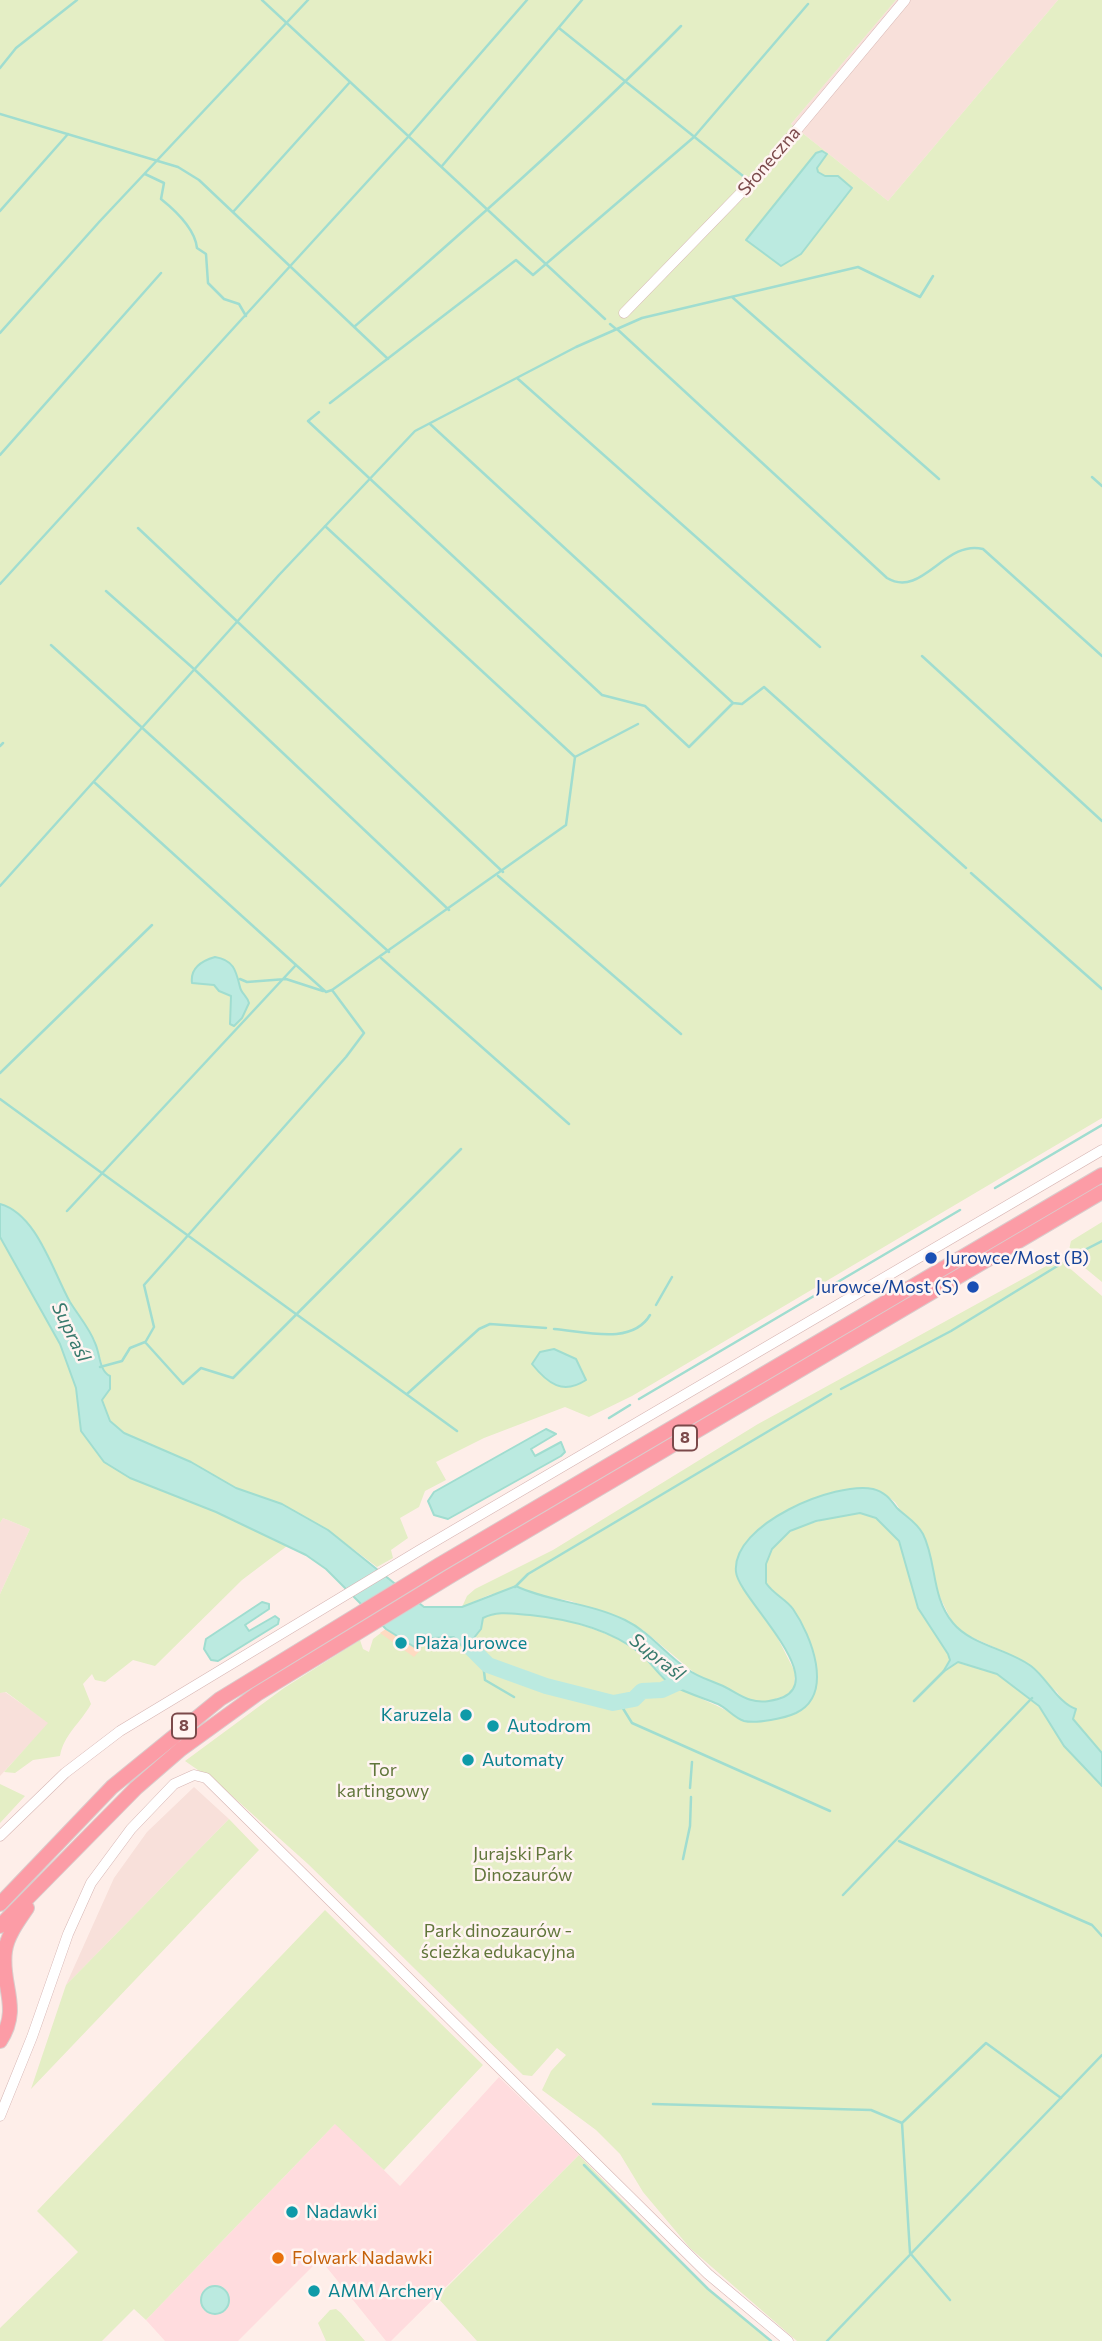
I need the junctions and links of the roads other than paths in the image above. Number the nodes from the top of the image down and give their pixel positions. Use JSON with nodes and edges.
{"nodes":[{"id":1,"x":905,"y":0,"type":"edge"},
{"id":2,"x":624,"y":313,"type":"dead end"},
{"id":3,"x":1102,"y":1150,"type":"edge"},
{"id":4,"x":1102,"y":1175,"type":"edge"},
{"id":5,"x":1102,"y":1192,"type":"edge"},
{"id":6,"x":0,"y":1836,"type":"edge"},
{"id":7,"x":46,"y":1877,"type":"junction"},
{"id":8,"x":0,"y":1904,"type":"edge"},
{"id":9,"x":0,"y":1926,"type":"edge"},
{"id":10,"x":0,"y":1998,"type":"edge"},
{"id":11,"x":9,"y":2010,"type":"junction"},
{"id":12,"x":0,"y":2041,"type":"edge"},
{"id":13,"x":0,"y":2116,"type":"edge"},
{"id":14,"x":788,"y":2341,"type":"edge"}],
"edges":[{"from":1,"to":2,"type":"street","name":"Słoneczna"},
{"from":3,"to":6,"type":"street"},
{"from":4,"to":8,"type":"highway","number":"8"},
{"from":5,"to":7,"type":"highway","number":"8"},
{"from":7,"to":9,"type":"highway","number":"8"},
{"from":7,"to":11,"type":"highway"},
{"from":10,"to":11,"type":"highway"},
{"from":11,"to":12,"type":"highway"},
{"from":13,"to":14,"type":"street"}]}
